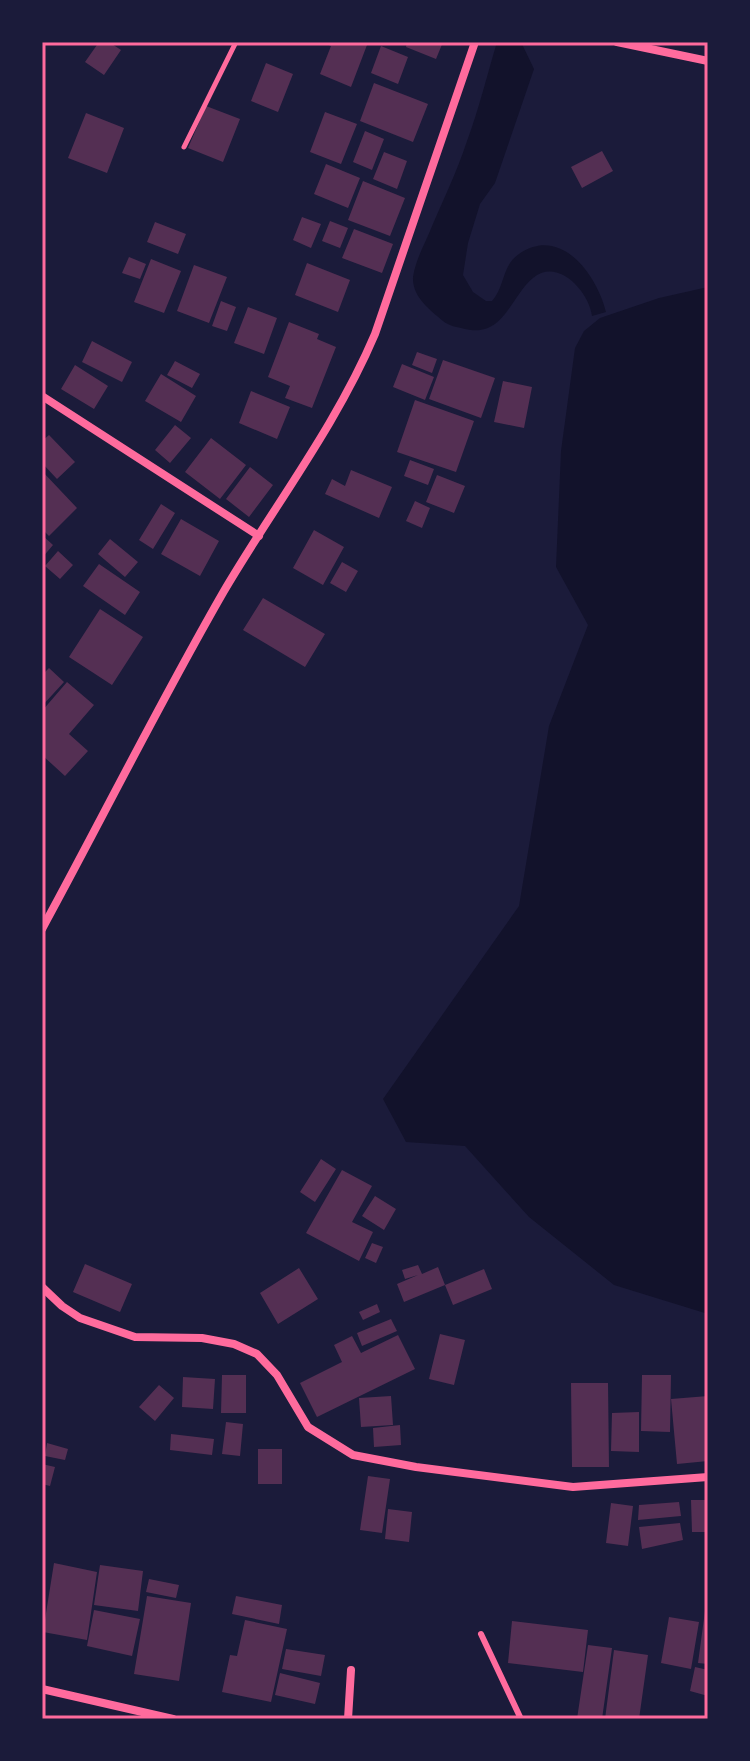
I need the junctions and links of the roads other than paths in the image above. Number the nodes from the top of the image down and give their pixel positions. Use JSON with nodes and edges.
{"nodes":[{"id":1,"x":475,"y":42,"type":"edge"},
{"id":2,"x":617,"y":42,"type":"edge"},
{"id":3,"x":708,"y":61,"type":"edge"},
{"id":4,"x":42,"y":396,"type":"edge"},
{"id":5,"x":259,"y":536,"type":"junction"},
{"id":6,"x":42,"y":929,"type":"edge"},
{"id":7,"x":42,"y":1287,"type":"edge"},
{"id":8,"x":708,"y":1477,"type":"edge"},
{"id":9,"x":481,"y":1634,"type":"dead end"},
{"id":10,"x":351,"y":1670,"type":"dead end"},
{"id":11,"x":42,"y":1689,"type":"edge"},
{"id":12,"x":173,"y":1719,"type":"edge"},
{"id":13,"x":348,"y":1719,"type":"edge"},
{"id":14,"x":521,"y":1719,"type":"edge"}],
"edges":[{"from":1,"to":5,"type":"street"},
{"from":2,"to":3,"type":"street"},
{"from":4,"to":5,"type":"street"},
{"from":5,"to":6,"type":"street"},
{"from":7,"to":8,"type":"street"},
{"from":9,"to":14,"type":"lane"},
{"from":10,"to":13,"type":"street"},
{"from":11,"to":12,"type":"street"}]}
